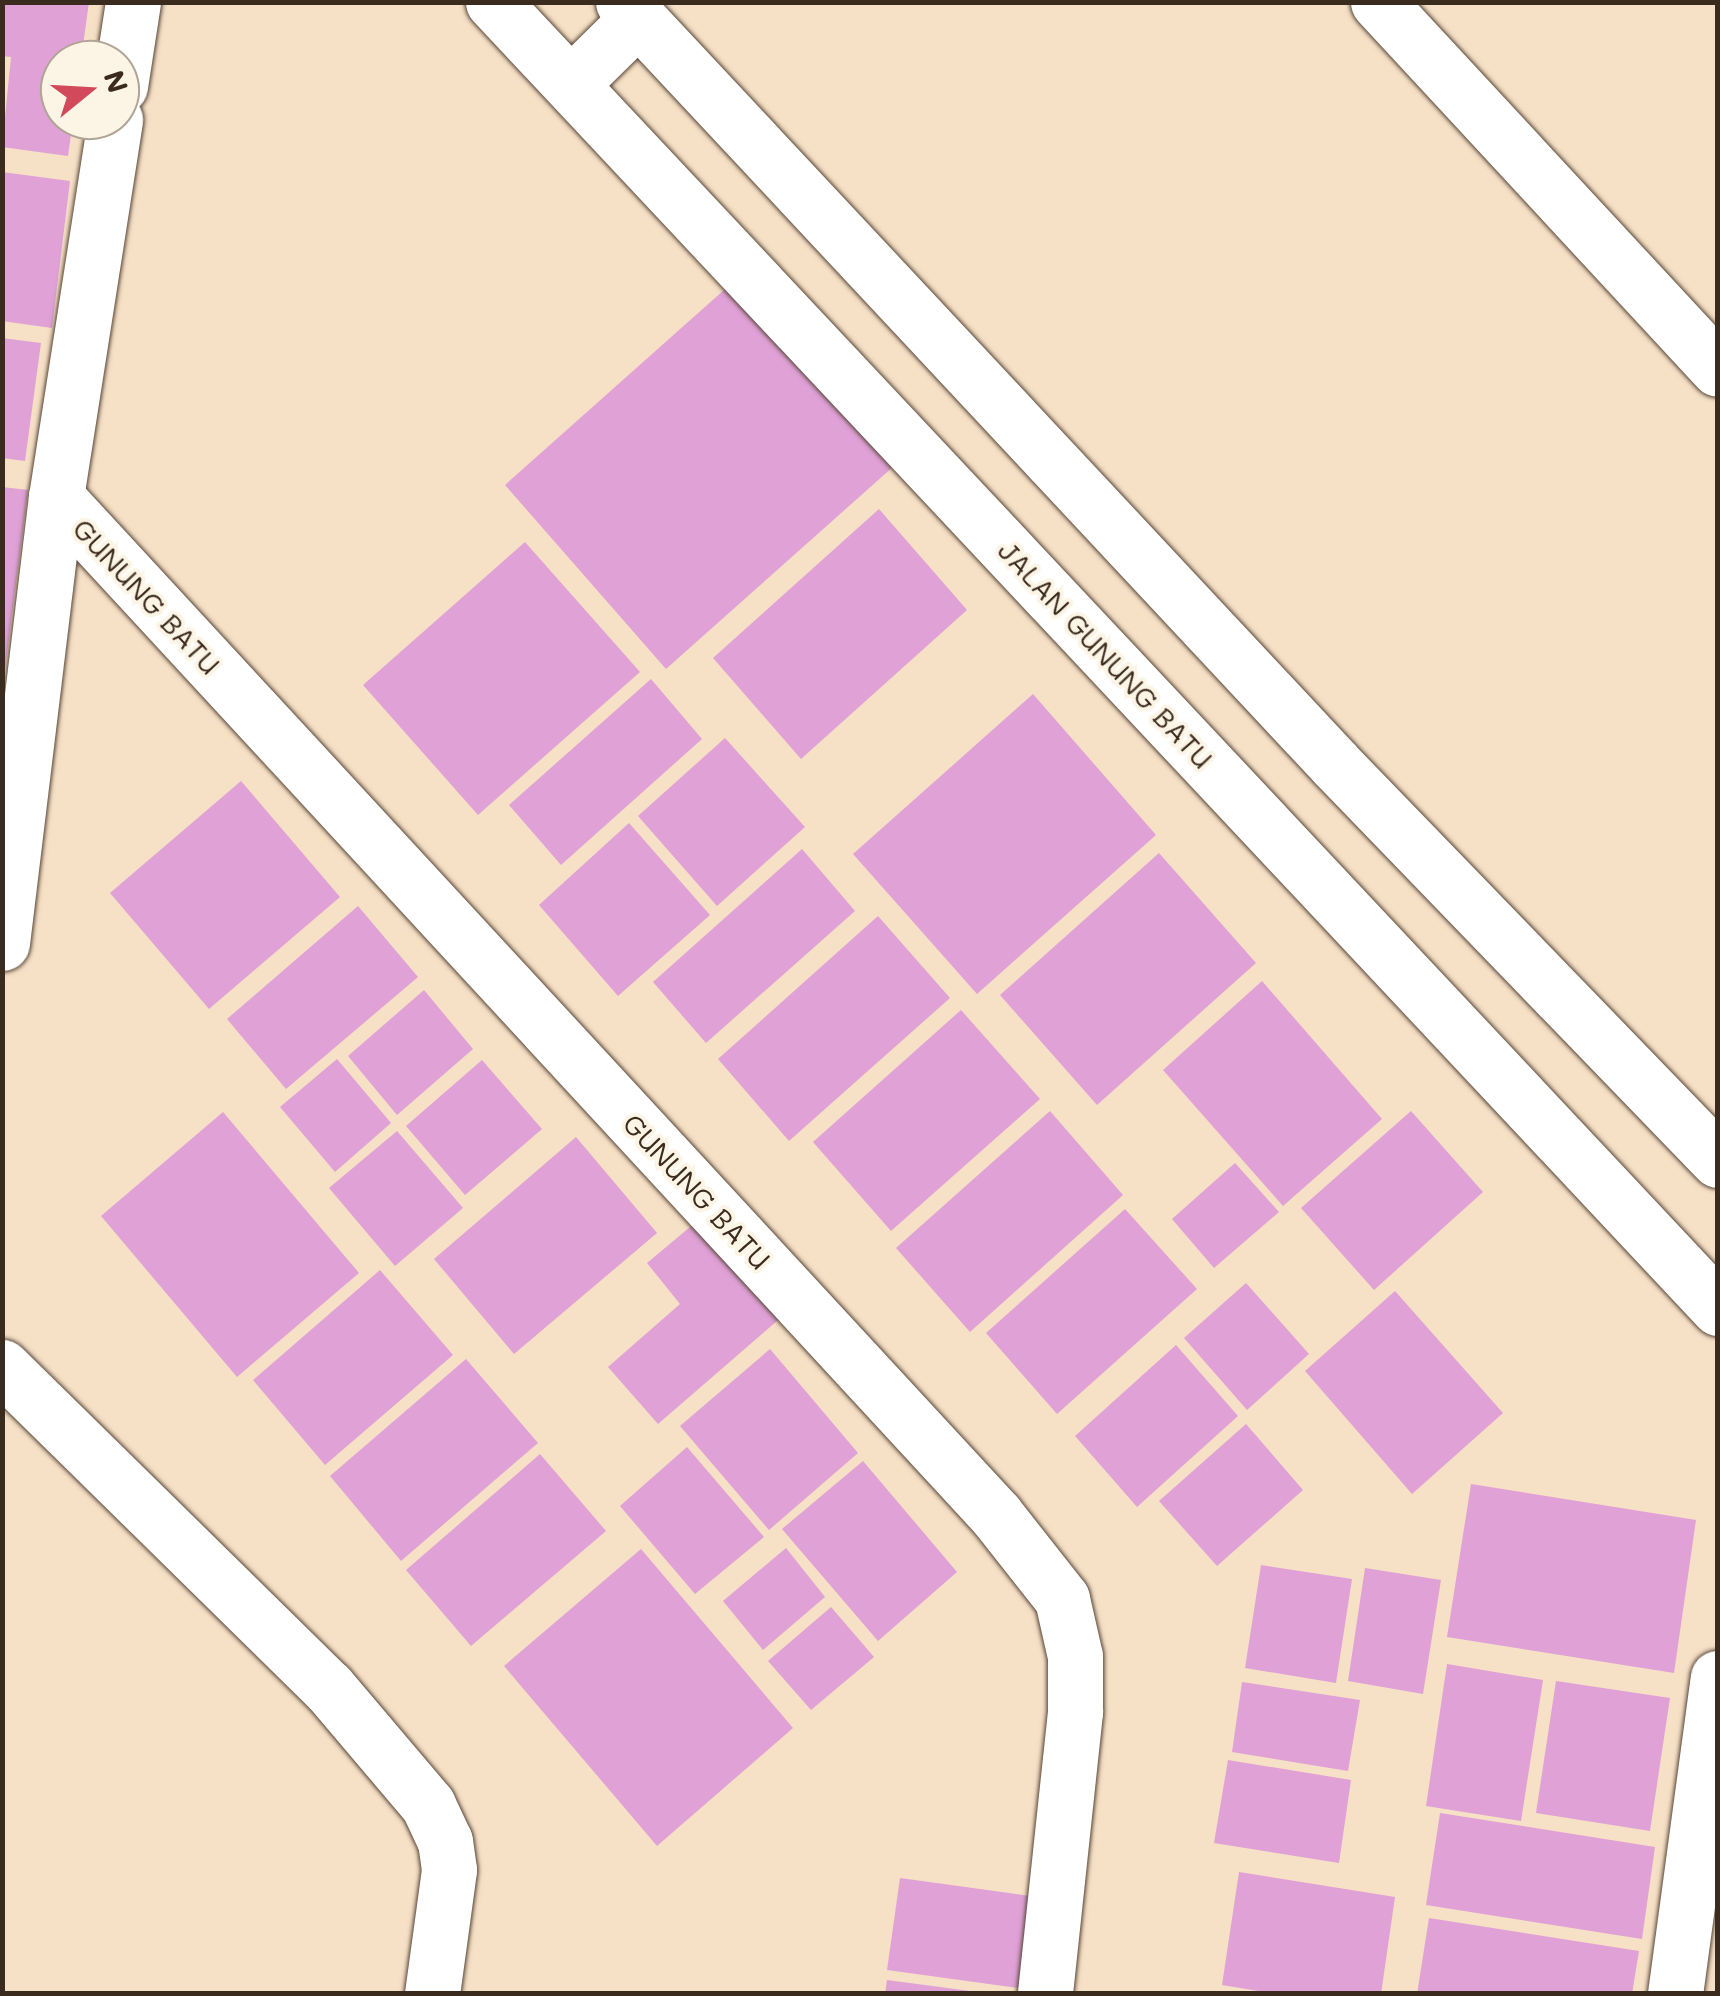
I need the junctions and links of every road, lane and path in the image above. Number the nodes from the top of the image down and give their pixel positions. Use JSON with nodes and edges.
{"nodes":[{"id":1,"x":133,"y":2,"type":"edge"},
{"id":2,"x":493,"y":2,"type":"edge"},
{"id":3,"x":1378,"y":2,"type":"edge"},
{"id":4,"x":630,"y":10,"type":"edge"},
{"id":5,"x":127,"y":40,"type":"edge"},
{"id":6,"x":572,"y":82,"type":"junction"},
{"id":7,"x":112,"y":140,"type":"edge"},
{"id":8,"x":1718,"y":369,"type":"edge"},
{"id":9,"x":56,"y":497,"type":"junction"},
{"id":10,"x":2,"y":943,"type":"edge"},
{"id":11,"x":1718,"y":1160,"type":"edge"},
{"id":12,"x":1718,"y":1308,"type":"edge"},
{"id":13,"x":2,"y":1366,"type":"edge"},
{"id":14,"x":1718,"y":1678,"type":"edge"},
{"id":15,"x":432,"y":1994,"type":"edge"},
{"id":16,"x":1044,"y":1994,"type":"edge"},
{"id":17,"x":1675,"y":1994,"type":"edge"}],
"edges":[{"from":1,"to":5,"type":"street"},
{"from":2,"to":6,"type":"street","name":"JALAN GUNUNG BATU"},
{"from":3,"to":8,"type":"street"},
{"from":4,"to":6,"type":"street"},
{"from":4,"to":11,"type":"street"},
{"from":6,"to":12,"type":"street","name":"JALAN GUNUNG BATU"},
{"from":7,"to":9,"type":"street","name":"GUNUNG BATU"},
{"from":9,"to":10,"type":"street","name":"GUNUNG BATU"},
{"from":9,"to":16,"type":"street","name":"GUNUNG BATU"},
{"from":13,"to":15,"type":"street"},
{"from":14,"to":17,"type":"street"}]}
